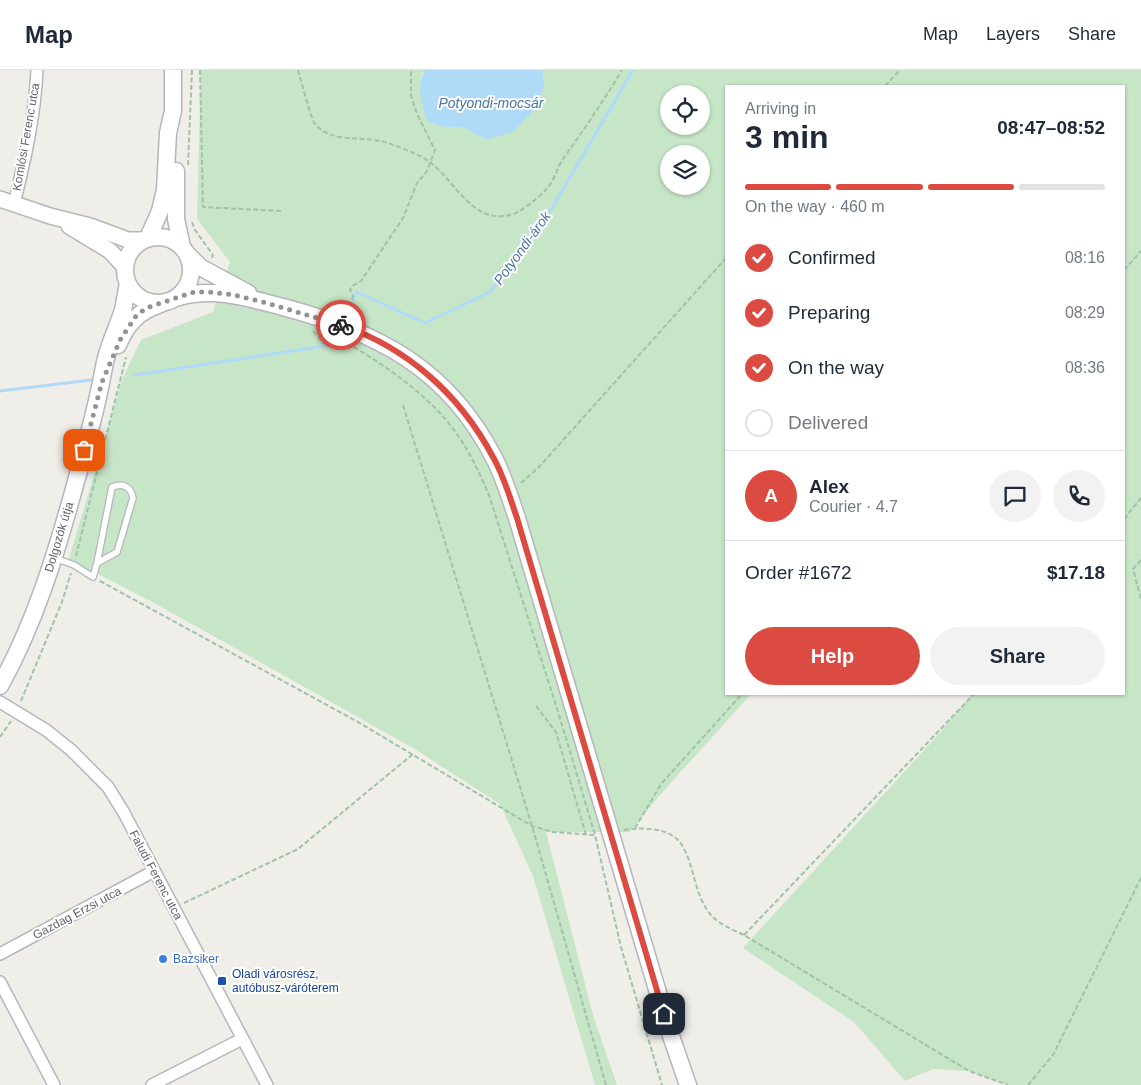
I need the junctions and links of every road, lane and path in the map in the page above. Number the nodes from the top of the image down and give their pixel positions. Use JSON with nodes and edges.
{"nodes":[{"id":1,"x":37,"y":70,"type":"edge"},
{"id":2,"x":173,"y":70,"type":"edge"},
{"id":3,"x":192,"y":70,"type":"edge"},
{"id":4,"x":200,"y":70,"type":"edge"},
{"id":5,"x":298,"y":70,"type":"edge"},
{"id":6,"x":412,"y":70,"type":"edge"},
{"id":7,"x":622,"y":70,"type":"edge"},
{"id":8,"x":900,"y":70,"type":"edge"},
{"id":9,"x":886,"y":85,"type":"edge"},
{"id":10,"x":173,"y":111,"type":"junction"},
{"id":11,"x":431,"y":162,"type":"junction"},
{"id":12,"x":188,"y":169,"type":"dead end"},
{"id":13,"x":7,"y":202,"type":"edge"},
{"id":14,"x":282,"y":211,"type":"dead end"},
{"id":15,"x":50,"y":216,"type":"junction"},
{"id":16,"x":190,"y":218,"type":"dead end"},
{"id":17,"x":146,"y":239,"type":"junction"},
{"id":18,"x":1141,"y":250,"type":"edge"},
{"id":19,"x":185,"y":251,"type":"junction"},
{"id":20,"x":725,"y":259,"type":"edge"},
{"id":21,"x":125,"y":266,"type":"junction"},
{"id":22,"x":1125,"y":269,"type":"edge"},
{"id":23,"x":211,"y":272,"type":"junction"},
{"id":24,"x":128,"y":284,"type":"junction"},
{"id":25,"x":179,"y":297,"type":"junction"},
{"id":26,"x":352,"y":299,"type":"dead end"},
{"id":27,"x":263,"y":302,"type":"junction"},
{"id":28,"x":161,"y":304,"type":"junction"},
{"id":29,"x":316,"y":329,"type":"dead end"},
{"id":30,"x":333,"y":339,"type":"dead end"},
{"id":31,"x":350,"y":344,"type":"dead end"},
{"id":32,"x":128,"y":349,"type":"dead end"},
{"id":33,"x":102,"y":382,"type":"junction"},
{"id":34,"x":403,"y":405,"type":"dead end"},
{"id":35,"x":507,"y":489,"type":"junction"},
{"id":36,"x":1141,"y":498,"type":"edge"},
{"id":37,"x":1125,"y":518,"type":"edge"},
{"id":38,"x":54,"y":557,"type":"junction"},
{"id":39,"x":1141,"y":560,"type":"edge"},
{"id":40,"x":97,"y":563,"type":"junction"},
{"id":41,"x":74,"y":565,"type":"junction"},
{"id":42,"x":94,"y":577,"type":"junction"},
{"id":43,"x":1141,"y":599,"type":"edge"},
{"id":44,"x":0,"y":686,"type":"edge"},
{"id":45,"x":741,"y":695,"type":"edge"},
{"id":46,"x":973,"y":695,"type":"edge"},
{"id":47,"x":0,"y":702,"type":"edge"},
{"id":48,"x":536,"y":706,"type":"dead end"},
{"id":49,"x":16,"y":713,"type":"junction"},
{"id":50,"x":0,"y":737,"type":"edge"},
{"id":51,"x":413,"y":754,"type":"junction"},
{"id":52,"x":532,"y":826,"type":"junction"},
{"id":53,"x":586,"y":835,"type":"junction"},
{"id":54,"x":594,"y":835,"type":"junction"},
{"id":55,"x":154,"y":871,"type":"junction"},
{"id":56,"x":1141,"y":878,"type":"edge"},
{"id":57,"x":174,"y":908,"type":"junction"},
{"id":58,"x":744,"y":935,"type":"junction"},
{"id":59,"x":0,"y":954,"type":"edge"},
{"id":60,"x":0,"y":982,"type":"edge"},
{"id":61,"x":242,"y":1039,"type":"junction"},
{"id":62,"x":54,"y":1085,"type":"edge"},
{"id":63,"x":152,"y":1085,"type":"edge"},
{"id":64,"x":267,"y":1085,"type":"edge"},
{"id":65,"x":606,"y":1085,"type":"edge"},
{"id":66,"x":662,"y":1085,"type":"edge"},
{"id":67,"x":688,"y":1085,"type":"edge"},
{"id":68,"x":1008,"y":1085,"type":"edge"},
{"id":69,"x":1028,"y":1085,"type":"edge"}],
"edges":[{"from":1,"to":13,"type":"street","name":"Komlósi Ferenc utca"},
{"from":2,"to":10,"type":"main road"},
{"from":3,"to":12,"type":"path"},
{"from":4,"to":14,"type":"path"},
{"from":5,"to":11,"type":"path"},
{"from":6,"to":11,"type":"path"},
{"from":7,"to":11,"type":"path"},
{"from":8,"to":9,"type":"path"},
{"from":10,"to":17,"type":"main road"},
{"from":10,"to":19,"type":"main road"},
{"from":11,"to":26,"type":"path"},
{"from":13,"to":15,"type":"street"},
{"from":15,"to":17,"type":"street"},
{"from":15,"to":21,"type":"street"},
{"from":16,"to":23,"type":"path"},
{"from":17,"to":19,"type":"main road"},
{"from":17,"to":21,"type":"main road"},
{"from":18,"to":22,"type":"path"},
{"from":19,"to":23,"type":"main road"},
{"from":19,"to":25,"type":"main road"},
{"from":20,"to":35,"type":"path"},
{"from":21,"to":24,"type":"main road"},
{"from":23,"to":27,"type":"main road"},
{"from":24,"to":28,"type":"main road"},
{"from":24,"to":33,"type":"main road","name":"Dolgozók útja"},
{"from":25,"to":27,"type":"main road"},
{"from":25,"to":28,"type":"main road"},
{"from":27,"to":35,"type":"main road"},
{"from":28,"to":33,"type":"main road","name":"Dolgozók útja"},
{"from":29,"to":30,"type":"path"},
{"from":31,"to":54,"type":"path"},
{"from":32,"to":41,"type":"path"},
{"from":33,"to":38,"type":"main road","name":"Dolgozók útja"},
{"from":34,"to":52,"type":"path"},
{"from":35,"to":67,"type":"main road"},
{"from":36,"to":37,"type":"path"},
{"from":38,"to":41,"type":"lane"},
{"from":38,"to":44,"type":"main road","name":"Dolgozók útja"},
{"from":39,"to":43,"type":"path"},
{"from":40,"to":40,"type":"lane"},
{"from":40,"to":42,"type":"lane"},
{"from":41,"to":42,"type":"lane"},
{"from":41,"to":49,"type":"path"},
{"from":42,"to":51,"type":"path"},
{"from":45,"to":58,"type":"path"},
{"from":46,"to":58,"type":"path"},
{"from":47,"to":49,"type":"street","name":"Faludi Ferenc utca"},
{"from":48,"to":53,"type":"path"},
{"from":49,"to":50,"type":"path"},
{"from":49,"to":55,"type":"street","name":"Faludi Ferenc utca"},
{"from":51,"to":52,"type":"path"},
{"from":51,"to":57,"type":"path"},
{"from":52,"to":53,"type":"path"},
{"from":52,"to":65,"type":"path"},
{"from":53,"to":54,"type":"path"},
{"from":54,"to":66,"type":"path"},
{"from":55,"to":57,"type":"street","name":"Faludi Ferenc utca"},
{"from":55,"to":59,"type":"street","name":"Gazdag Erzsi utca"},
{"from":56,"to":69,"type":"path"},
{"from":57,"to":61,"type":"street","name":"Faludi Ferenc utca"},
{"from":58,"to":68,"type":"path"},
{"from":60,"to":62,"type":"street"},
{"from":61,"to":63,"type":"street"},
{"from":61,"to":64,"type":"street","name":"Faludi Ferenc utca"}]}
